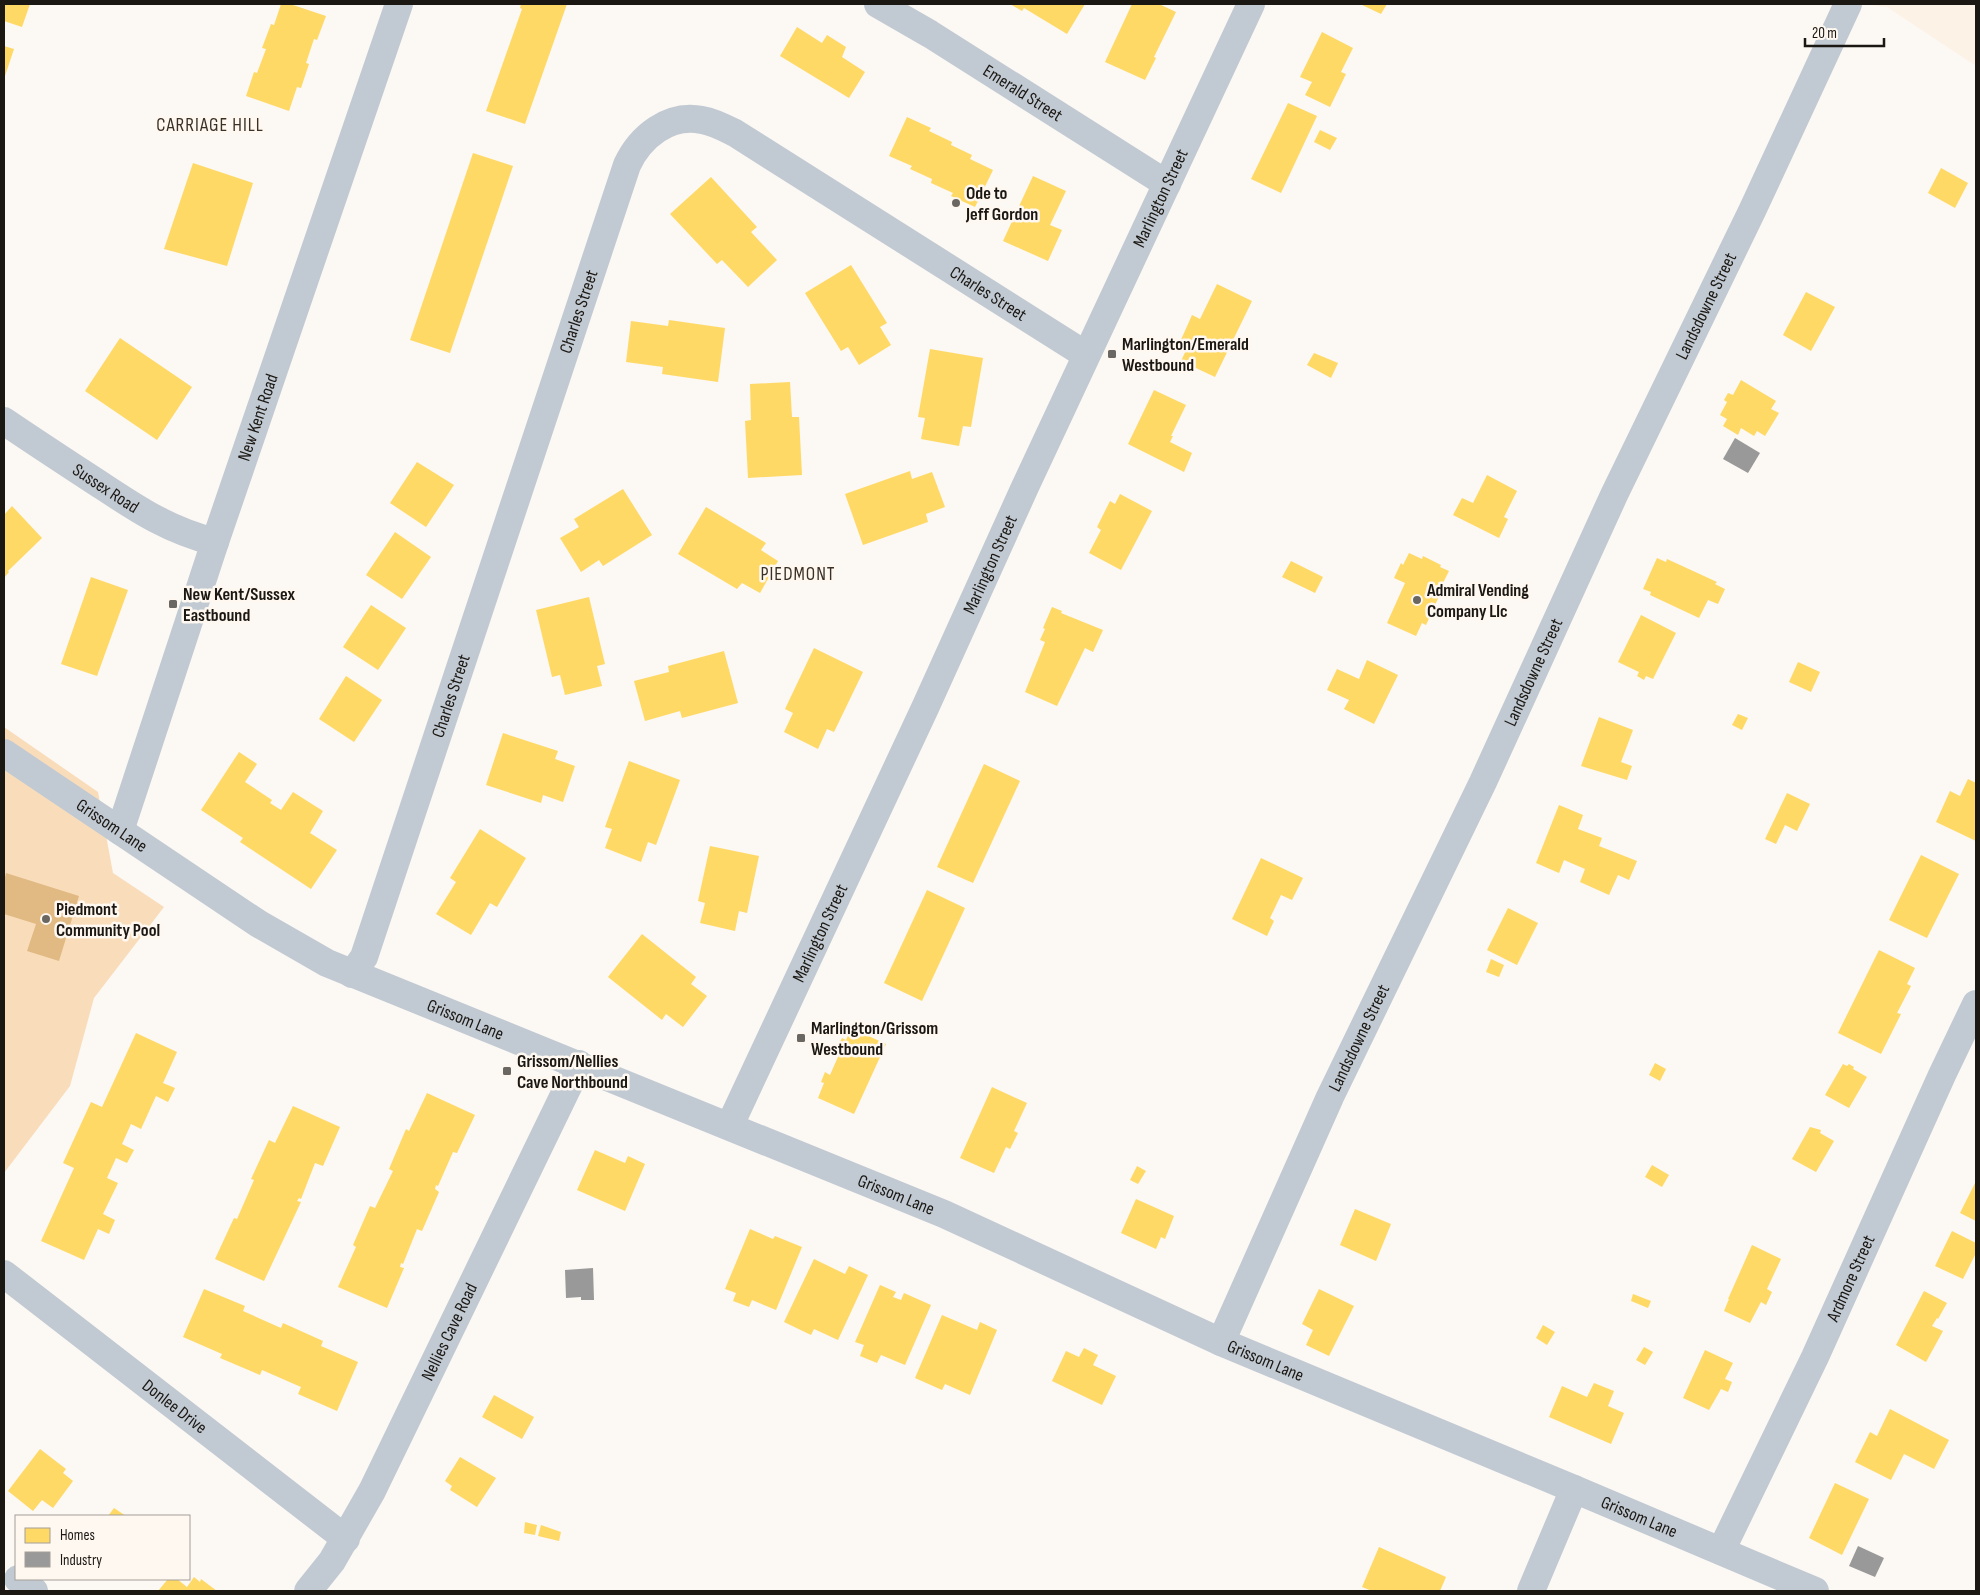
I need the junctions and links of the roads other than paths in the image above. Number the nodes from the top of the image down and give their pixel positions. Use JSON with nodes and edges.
{"nodes":[{"id":1,"x":399,"y":4,"type":"edge"},
{"id":2,"x":878,"y":4,"type":"edge"},
{"id":3,"x":1252,"y":4,"type":"edge"},
{"id":4,"x":1848,"y":4,"type":"edge"},
{"id":5,"x":1167,"y":184,"type":"junction"},
{"id":6,"x":1086,"y":355,"type":"junction"},
{"id":7,"x":4,"y":421,"type":"edge"},
{"id":8,"x":215,"y":542,"type":"junction"},
{"id":9,"x":4,"y":753,"type":"edge"},
{"id":10,"x":120,"y":831,"type":"junction"},
{"id":11,"x":352,"y":974,"type":"junction"},
{"id":12,"x":1976,"y":1004,"type":"edge"},
{"id":13,"x":578,"y":1064,"type":"junction"},
{"id":14,"x":730,"y":1125,"type":"junction"},
{"id":15,"x":4,"y":1274,"type":"edge"},
{"id":16,"x":1221,"y":1342,"type":"junction"},
{"id":17,"x":1574,"y":1489,"type":"junction"},
{"id":18,"x":346,"y":1540,"type":"junction"},
{"id":19,"x":1722,"y":1551,"type":"junction"},
{"id":20,"x":4,"y":1568,"type":"edge"},
{"id":21,"x":15,"y":1576,"type":"edge"},
{"id":22,"x":20,"y":1580,"type":"edge"},
{"id":23,"x":34,"y":1591,"type":"edge"},
{"id":24,"x":308,"y":1591,"type":"edge"},
{"id":25,"x":1531,"y":1591,"type":"edge"},
{"id":26,"x":1815,"y":1591,"type":"edge"}],
"edges":[{"from":1,"to":8,"type":"street","name":"New Kent Road"},
{"from":2,"to":5,"type":"street","name":"Emerald Street"},
{"from":3,"to":5,"type":"street","name":"Marlington Street"},
{"from":4,"to":16,"type":"street","name":"Landsdowne Street"},
{"from":5,"to":6,"type":"street","name":"Marlington Street"},
{"from":6,"to":11,"type":"street","name":"Charles Street"},
{"from":6,"to":14,"type":"street","name":"Marlington Street"},
{"from":7,"to":8,"type":"street","name":"Sussex Road"},
{"from":8,"to":10,"type":"street","name":"New Kent Road"},
{"from":9,"to":10,"type":"street","name":"Grissom Lane"},
{"from":10,"to":11,"type":"street","name":"Grissom Lane"},
{"from":11,"to":13,"type":"street","name":"Grissom Lane"},
{"from":12,"to":19,"type":"street","name":"Ardmore Street"},
{"from":13,"to":14,"type":"street","name":"Grissom Lane"},
{"from":13,"to":18,"type":"street","name":"Nellies Cave Road"},
{"from":14,"to":16,"type":"street","name":"Grissom Lane"},
{"from":15,"to":18,"type":"street","name":"Donlee Drive"},
{"from":16,"to":17,"type":"street","name":"Grissom Lane"},
{"from":17,"to":19,"type":"street","name":"Grissom Lane"},
{"from":17,"to":25,"type":"street"},
{"from":18,"to":24,"type":"street","name":"Nellies Cave Road"},
{"from":19,"to":26,"type":"street","name":"Grissom Lane"},
{"from":20,"to":21,"type":"street"},
{"from":22,"to":23,"type":"street"}]}
